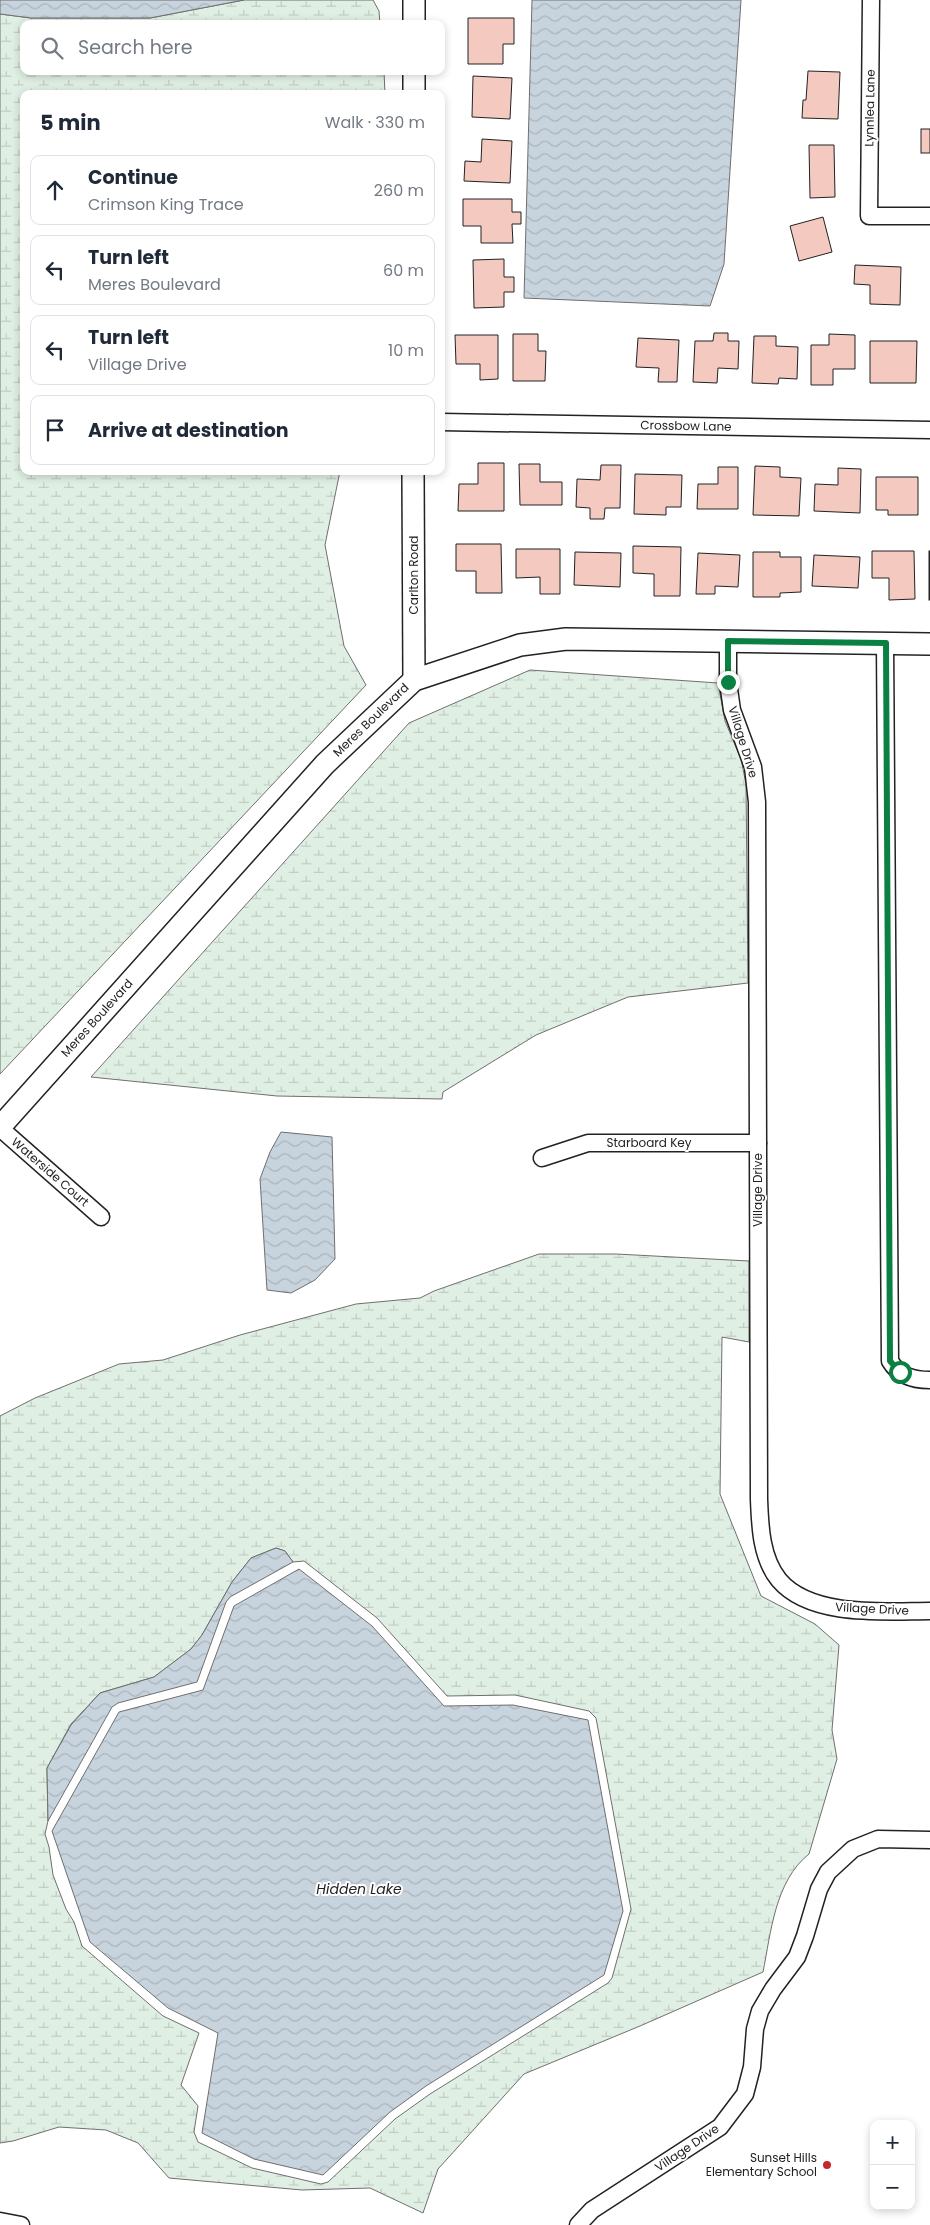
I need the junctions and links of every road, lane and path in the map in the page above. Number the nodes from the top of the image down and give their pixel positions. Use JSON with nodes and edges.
{"nodes":[{"id":1,"x":414,"y":0,"type":"edge"},
{"id":2,"x":871,"y":0,"type":"edge"},
{"id":3,"x":414,"y":20,"type":"edge"},
{"id":4,"x":414,"y":75,"type":"edge"},
{"id":5,"x":414,"y":90,"type":"edge"},
{"id":6,"x":930,"y":216,"type":"edge"},
{"id":7,"x":445,"y":422,"type":"edge"},
{"id":8,"x":930,"y":430,"type":"edge"},
{"id":9,"x":413,"y":475,"type":"edge"},
{"id":10,"x":728,"y":641,"type":"junction"},
{"id":11,"x":886,"y":643,"type":"junction"},
{"id":12,"x":930,"y":644,"type":"edge"},
{"id":13,"x":414,"y":680,"type":"junction"},
{"id":14,"x":0,"y":1127,"type":"edge"},
{"id":15,"x":758,"y":1143,"type":"junction"},
{"id":16,"x":542,"y":1158,"type":"dead end"},
{"id":17,"x":101,"y":1217,"type":"dead end"},
{"id":18,"x":930,"y":1380,"type":"edge"},
{"id":19,"x":930,"y":1611,"type":"edge"},
{"id":20,"x":930,"y":1840,"type":"edge"},
{"id":21,"x":0,"y":2221,"type":"edge"},
{"id":22,"x":21,"y":2225,"type":"edge"},
{"id":23,"x":578,"y":2225,"type":"edge"}],
"edges":[{"from":1,"to":3,"type":"street"},
{"from":2,"to":6,"type":"street","name":"Lynnlea Lane"},
{"from":4,"to":5,"type":"street"},
{"from":7,"to":8,"type":"street","name":"Crossbow Lane"},
{"from":9,"to":13,"type":"street","name":"Carlton Road"},
{"from":10,"to":11,"type":"street","name":"Meres Boulevard"},
{"from":10,"to":13,"type":"street","name":"Meres Boulevard"},
{"from":10,"to":15,"type":"street","name":"Village Drive"},
{"from":11,"to":12,"type":"street","name":"Meres Boulevard"},
{"from":11,"to":18,"type":"street"},
{"from":13,"to":14,"type":"street","name":"Meres Boulevard"},
{"from":14,"to":17,"type":"street","name":"Waterside Court"},
{"from":15,"to":16,"type":"street","name":"Starboard Key"},
{"from":15,"to":19,"type":"street","name":"Village Drive"},
{"from":20,"to":23,"type":"street","name":"Village Drive"},
{"from":21,"to":22,"type":"street"}]}
